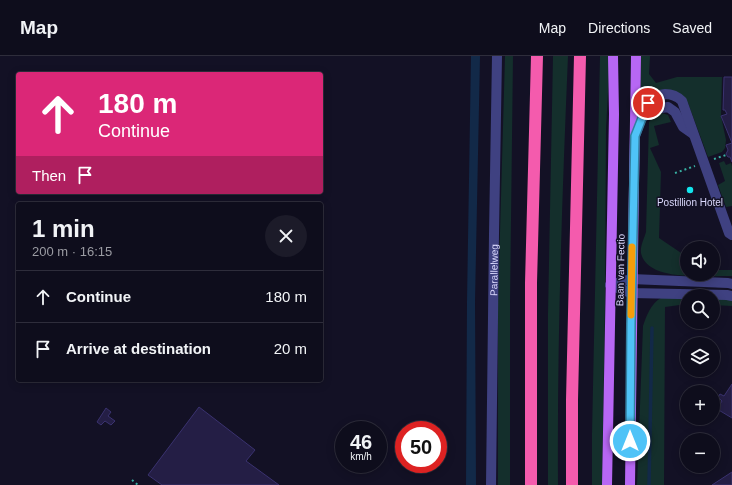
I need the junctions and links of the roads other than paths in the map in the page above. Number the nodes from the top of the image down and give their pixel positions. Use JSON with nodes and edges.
{"nodes":[{"id":1,"x":497,"y":56,"type":"edge"},
{"id":2,"x":536,"y":56,"type":"edge"},
{"id":3,"x":580,"y":56,"type":"edge"},
{"id":4,"x":613,"y":56,"type":"edge"},
{"id":5,"x":636,"y":56,"type":"edge"},
{"id":6,"x":635,"y":136,"type":"junction"},
{"id":7,"x":731,"y":234,"type":"edge"},
{"id":8,"x":632,"y":279,"type":"junction"},
{"id":9,"x":732,"y":284,"type":"edge"},
{"id":10,"x":610,"y":285,"type":"junction"},
{"id":11,"x":631,"y":293,"type":"junction"},
{"id":12,"x":732,"y":296,"type":"edge"},
{"id":13,"x":491,"y":485,"type":"edge"},
{"id":14,"x":531,"y":485,"type":"edge"},
{"id":15,"x":572,"y":485,"type":"edge"},
{"id":16,"x":607,"y":485,"type":"edge"},
{"id":17,"x":630,"y":485,"type":"edge"}],
"edges":[{"from":1,"to":13,"type":"street","name":"Parallelweg"},
{"from":2,"to":14,"type":"highway"},
{"from":3,"to":15,"type":"highway"},
{"from":4,"to":10,"type":"main road","name":"Baan van Fectio"},
{"from":5,"to":6,"type":"main road","name":"Baan van Fectio"},
{"from":6,"to":7,"type":"street"},
{"from":6,"to":8,"type":"main road","name":"Baan van Fectio"},
{"from":8,"to":9,"type":"street"},
{"from":8,"to":10,"type":"street"},
{"from":8,"to":11,"type":"main road","name":"Baan van Fectio"},
{"from":10,"to":11,"type":"street"},
{"from":10,"to":16,"type":"main road","name":"Baan van Fectio"},
{"from":11,"to":12,"type":"street"},
{"from":11,"to":17,"type":"main road","name":"Baan van Fectio"}]}
